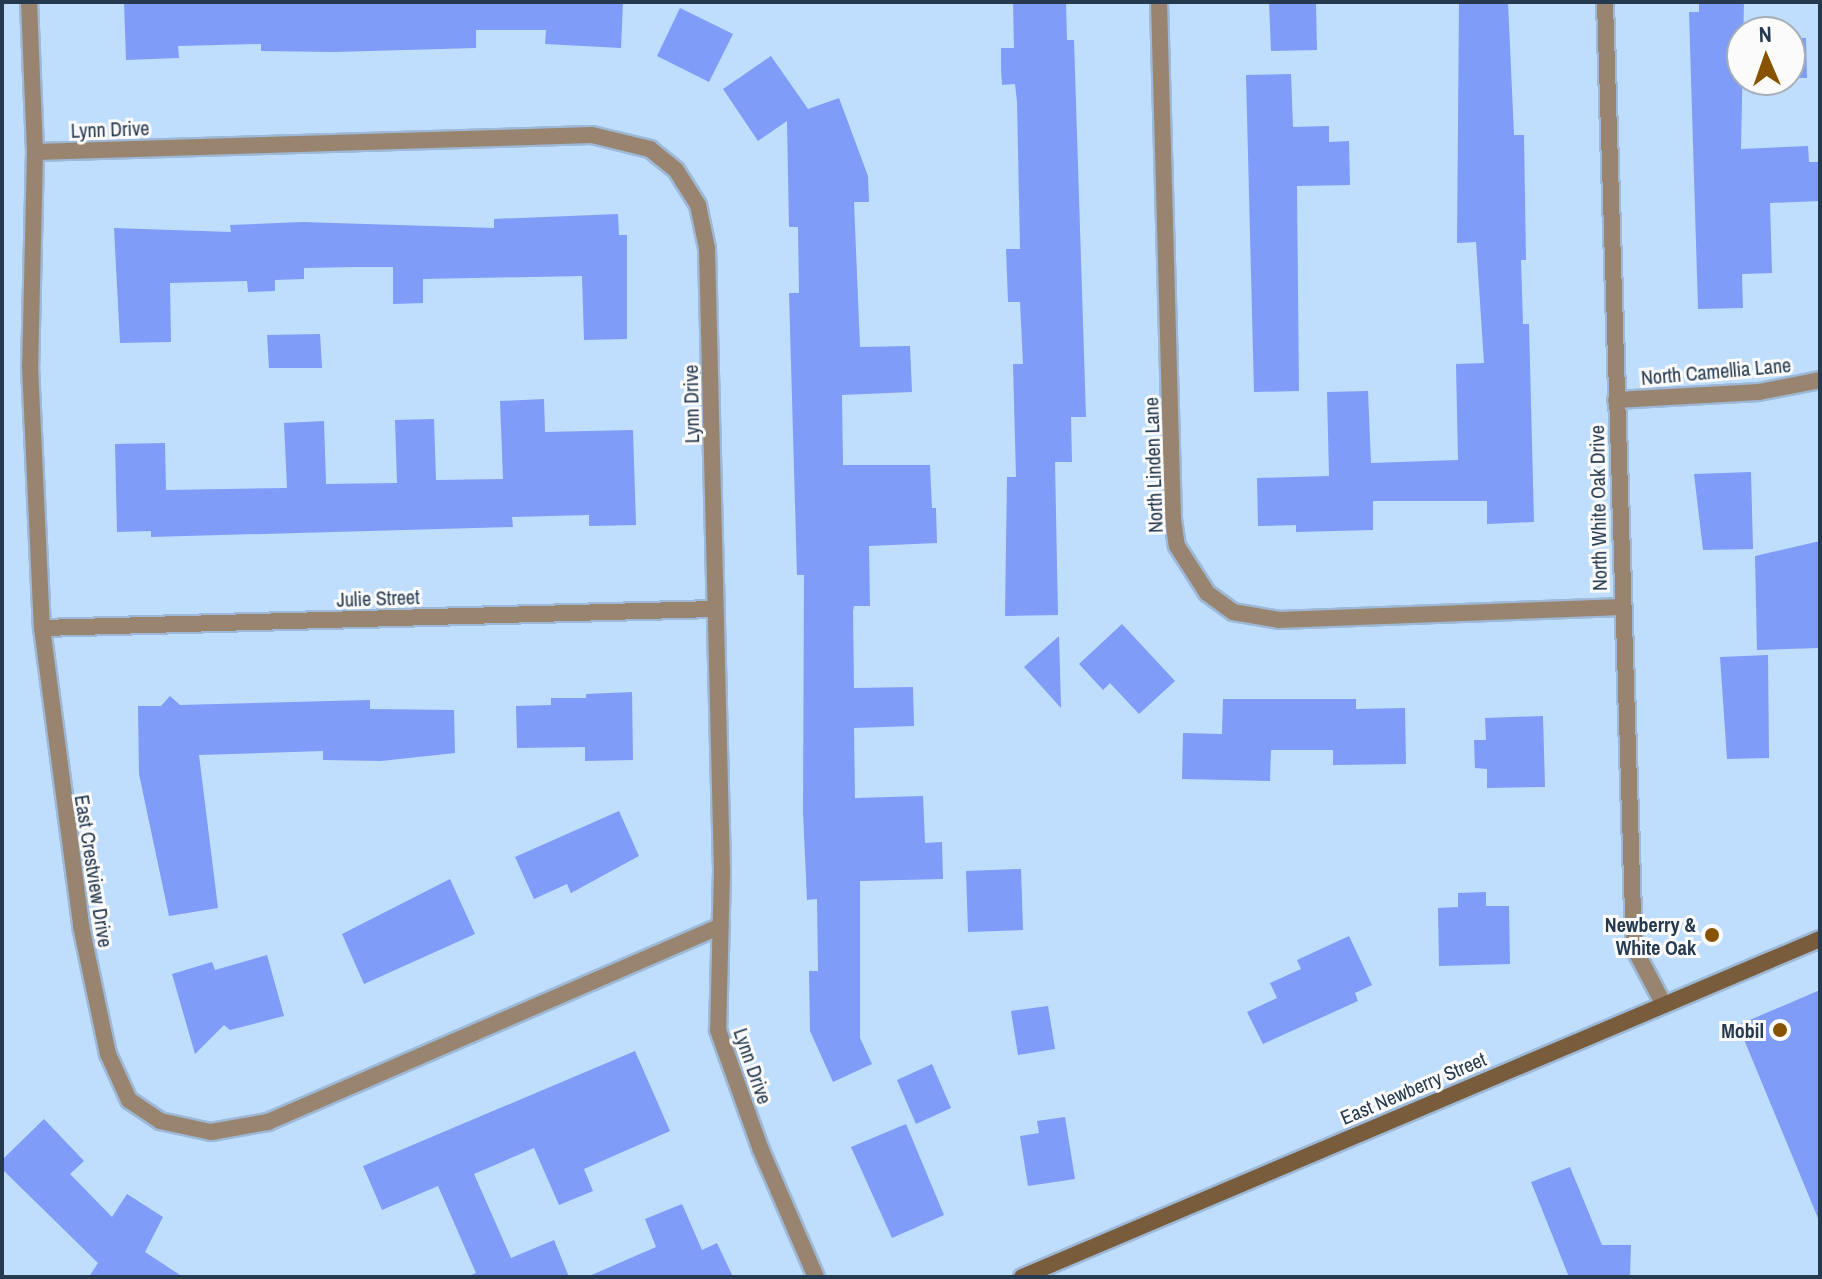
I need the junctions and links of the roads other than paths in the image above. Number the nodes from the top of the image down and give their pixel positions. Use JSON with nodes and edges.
{"nodes":[{"id":1,"x":29,"y":2,"type":"edge"},
{"id":2,"x":1159,"y":2,"type":"edge"},
{"id":3,"x":1605,"y":2,"type":"edge"},
{"id":4,"x":35,"y":152,"type":"junction"},
{"id":5,"x":1820,"y":380,"type":"edge"},
{"id":6,"x":1616,"y":400,"type":"junction"},
{"id":7,"x":1620,"y":607,"type":"junction"},
{"id":8,"x":715,"y":609,"type":"junction"},
{"id":9,"x":42,"y":628,"type":"junction"},
{"id":10,"x":720,"y":926,"type":"junction"},
{"id":11,"x":1820,"y":939,"type":"edge"},
{"id":12,"x":1664,"y":1005,"type":"junction"},
{"id":13,"x":816,"y":1277,"type":"edge"},
{"id":14,"x":1022,"y":1277,"type":"edge"}],
"edges":[{"from":1,"to":4,"type":"street","name":"East Crestview Drive"},
{"from":2,"to":7,"type":"street","name":"North Linden Lane"},
{"from":3,"to":6,"type":"street","name":"North White Oak Drive"},
{"from":4,"to":8,"type":"street","name":"Lynn Drive"},
{"from":4,"to":9,"type":"street","name":"East Crestview Drive"},
{"from":5,"to":6,"type":"street","name":"North Camellia Lane"},
{"from":6,"to":7,"type":"street","name":"North White Oak Drive"},
{"from":7,"to":12,"type":"street","name":"North White Oak Drive"},
{"from":8,"to":9,"type":"street","name":"Julie Street"},
{"from":8,"to":10,"type":"street","name":"Lynn Drive"},
{"from":9,"to":10,"type":"street","name":"East Crestview Drive"},
{"from":10,"to":13,"type":"street","name":"Lynn Drive"},
{"from":11,"to":12,"type":"main road","name":"East Newberry Street"},
{"from":12,"to":14,"type":"main road","name":"East Newberry Street"}]}
